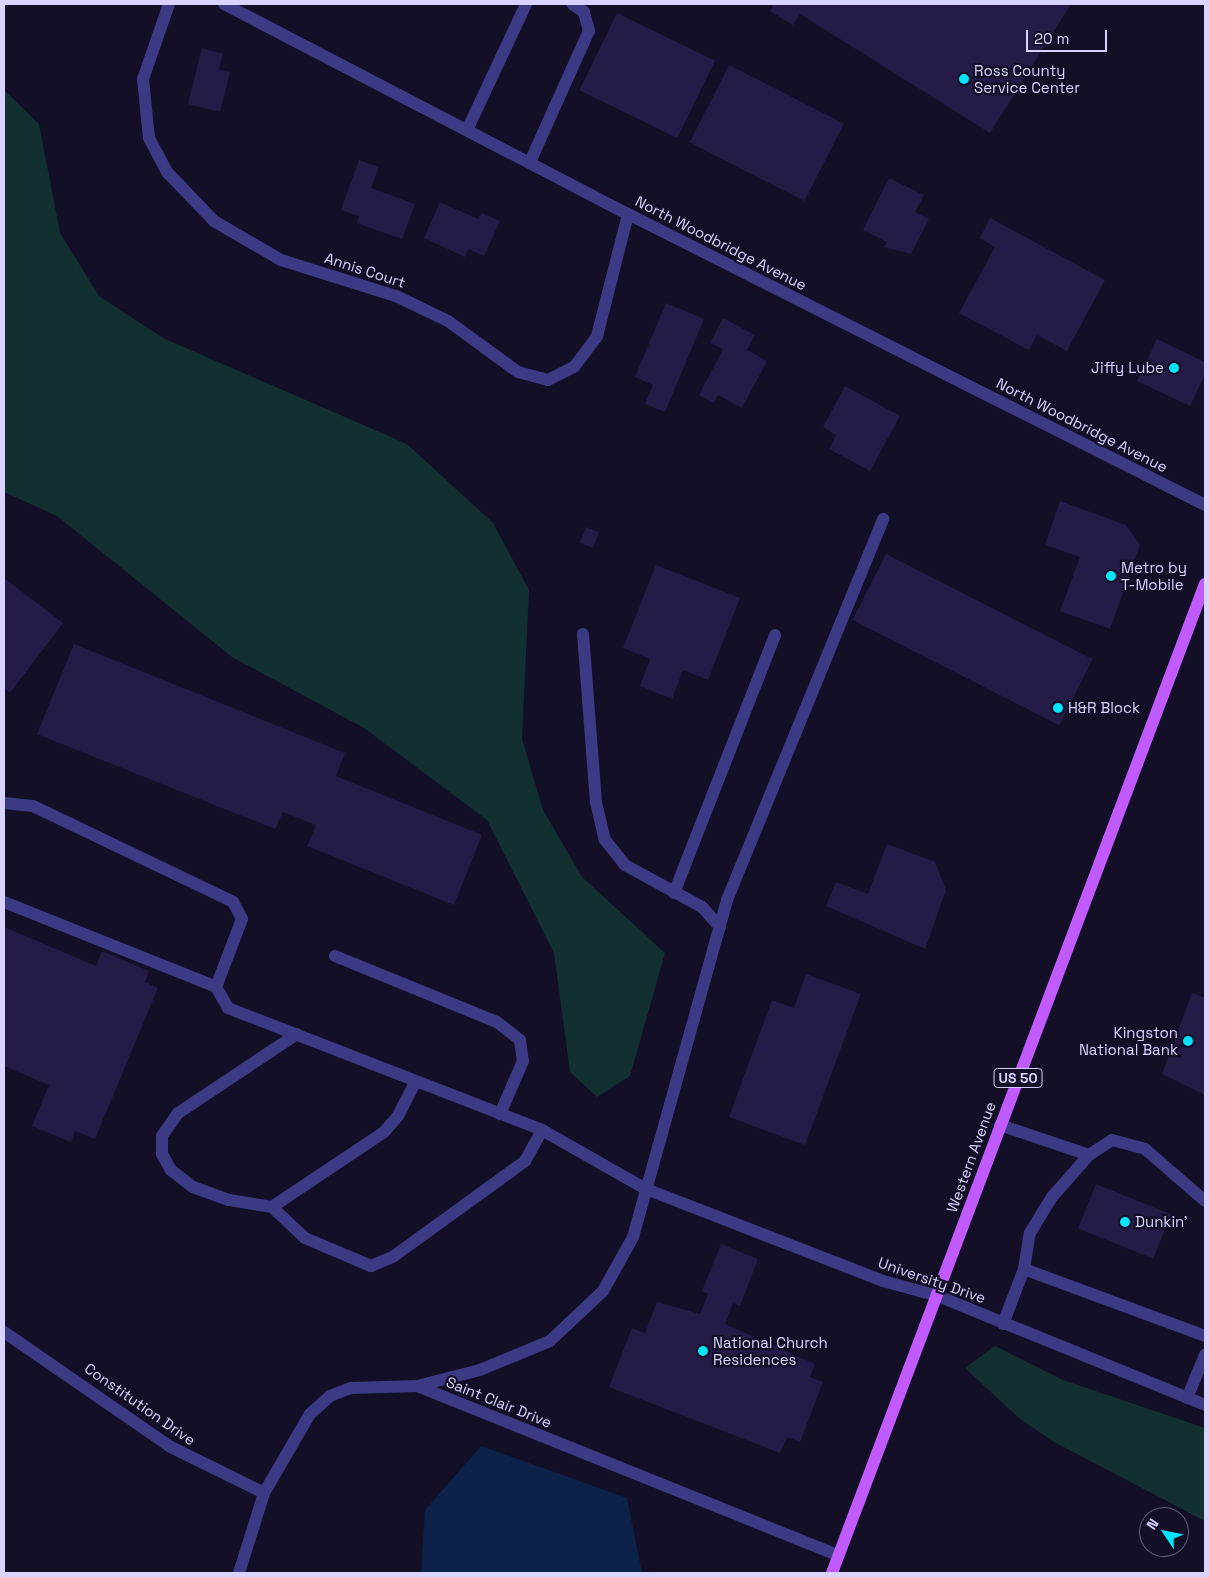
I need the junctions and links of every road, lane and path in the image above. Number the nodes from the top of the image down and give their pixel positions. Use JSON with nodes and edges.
{"nodes":[{"id":1,"x":169,"y":4,"type":"edge"},
{"id":2,"x":224,"y":4,"type":"edge"},
{"id":3,"x":526,"y":4,"type":"edge"},
{"id":4,"x":572,"y":4,"type":"edge"},
{"id":5,"x":468,"y":128,"type":"junction"},
{"id":6,"x":530,"y":162,"type":"junction"},
{"id":7,"x":628,"y":214,"type":"junction"},
{"id":8,"x":1205,"y":505,"type":"edge"},
{"id":9,"x":883,"y":520,"type":"dead end"},
{"id":10,"x":1205,"y":584,"type":"edge"},
{"id":11,"x":583,"y":634,"type":"dead end"},
{"id":12,"x":775,"y":635,"type":"dead end"},
{"id":13,"x":4,"y":803,"type":"edge"},
{"id":14,"x":674,"y":893,"type":"junction"},
{"id":15,"x":4,"y":902,"type":"edge"},
{"id":16,"x":720,"y":927,"type":"junction"},
{"id":17,"x":335,"y":956,"type":"dead end"},
{"id":18,"x":216,"y":987,"type":"junction"},
{"id":19,"x":297,"y":1034,"type":"junction"},
{"id":20,"x":416,"y":1081,"type":"junction"},
{"id":21,"x":500,"y":1114,"type":"junction"},
{"id":22,"x":1000,"y":1125,"type":"junction"},
{"id":23,"x":542,"y":1130,"type":"junction"},
{"id":24,"x":1089,"y":1155,"type":"junction"},
{"id":25,"x":646,"y":1189,"type":"junction"},
{"id":26,"x":1205,"y":1201,"type":"edge"},
{"id":27,"x":272,"y":1207,"type":"junction"},
{"id":28,"x":1024,"y":1270,"type":"junction"},
{"id":29,"x":938,"y":1296,"type":"junction"},
{"id":30,"x":1003,"y":1324,"type":"junction"},
{"id":31,"x":4,"y":1332,"type":"edge"},
{"id":32,"x":1205,"y":1336,"type":"edge"},
{"id":33,"x":1205,"y":1355,"type":"edge"},
{"id":34,"x":417,"y":1386,"type":"junction"},
{"id":35,"x":1187,"y":1398,"type":"junction"},
{"id":36,"x":1205,"y":1405,"type":"edge"},
{"id":37,"x":264,"y":1493,"type":"junction"},
{"id":38,"x":838,"y":1555,"type":"junction"},
{"id":39,"x":239,"y":1573,"type":"edge"},
{"id":40,"x":832,"y":1573,"type":"edge"}],
"edges":[{"from":1,"to":7,"type":"street","name":"Annis Court"},
{"from":2,"to":5,"type":"street","name":"North Woodbridge Avenue"},
{"from":3,"to":5,"type":"street"},
{"from":4,"to":6,"type":"street"},
{"from":5,"to":6,"type":"street","name":"North Woodbridge Avenue"},
{"from":6,"to":7,"type":"street","name":"North Woodbridge Avenue"},
{"from":7,"to":8,"type":"street","name":"North Woodbridge Avenue"},
{"from":9,"to":16,"type":"street"},
{"from":10,"to":22,"type":"main road","name":"Western Avenue","number":"US 50"},
{"from":11,"to":14,"type":"street"},
{"from":12,"to":14,"type":"street"},
{"from":13,"to":18,"type":"street"},
{"from":14,"to":16,"type":"street"},
{"from":15,"to":18,"type":"street"},
{"from":16,"to":25,"type":"street"},
{"from":17,"to":21,"type":"street"},
{"from":18,"to":19,"type":"street","name":"University Drive"},
{"from":19,"to":20,"type":"street","name":"University Drive"},
{"from":19,"to":27,"type":"street"},
{"from":20,"to":21,"type":"street","name":"University Drive"},
{"from":20,"to":27,"type":"street"},
{"from":21,"to":23,"type":"street","name":"University Drive"},
{"from":22,"to":24,"type":"street"},
{"from":22,"to":29,"type":"main road","name":"Western Avenue","number":"US 50"},
{"from":23,"to":25,"type":"street","name":"University Drive"},
{"from":23,"to":27,"type":"street"},
{"from":24,"to":26,"type":"street"},
{"from":24,"to":28,"type":"street"},
{"from":25,"to":29,"type":"street","name":"University Drive"},
{"from":25,"to":34,"type":"street"},
{"from":28,"to":30,"type":"street"},
{"from":28,"to":32,"type":"street"},
{"from":29,"to":30,"type":"street","name":"University Drive"},
{"from":29,"to":38,"type":"main road","name":"Western Avenue","number":"US 50"},
{"from":30,"to":35,"type":"street","name":"University Drive"},
{"from":31,"to":37,"type":"street","name":"Constitution Drive"},
{"from":33,"to":35,"type":"street"},
{"from":34,"to":37,"type":"street","name":"Saint Clair Drive"},
{"from":34,"to":38,"type":"street","name":"Saint Clair Drive"},
{"from":35,"to":36,"type":"street","name":"University Drive"},
{"from":37,"to":39,"type":"street","name":"Saint Clair Drive"},
{"from":38,"to":40,"type":"main road","name":"Western Avenue","number":"US 50"}]}
